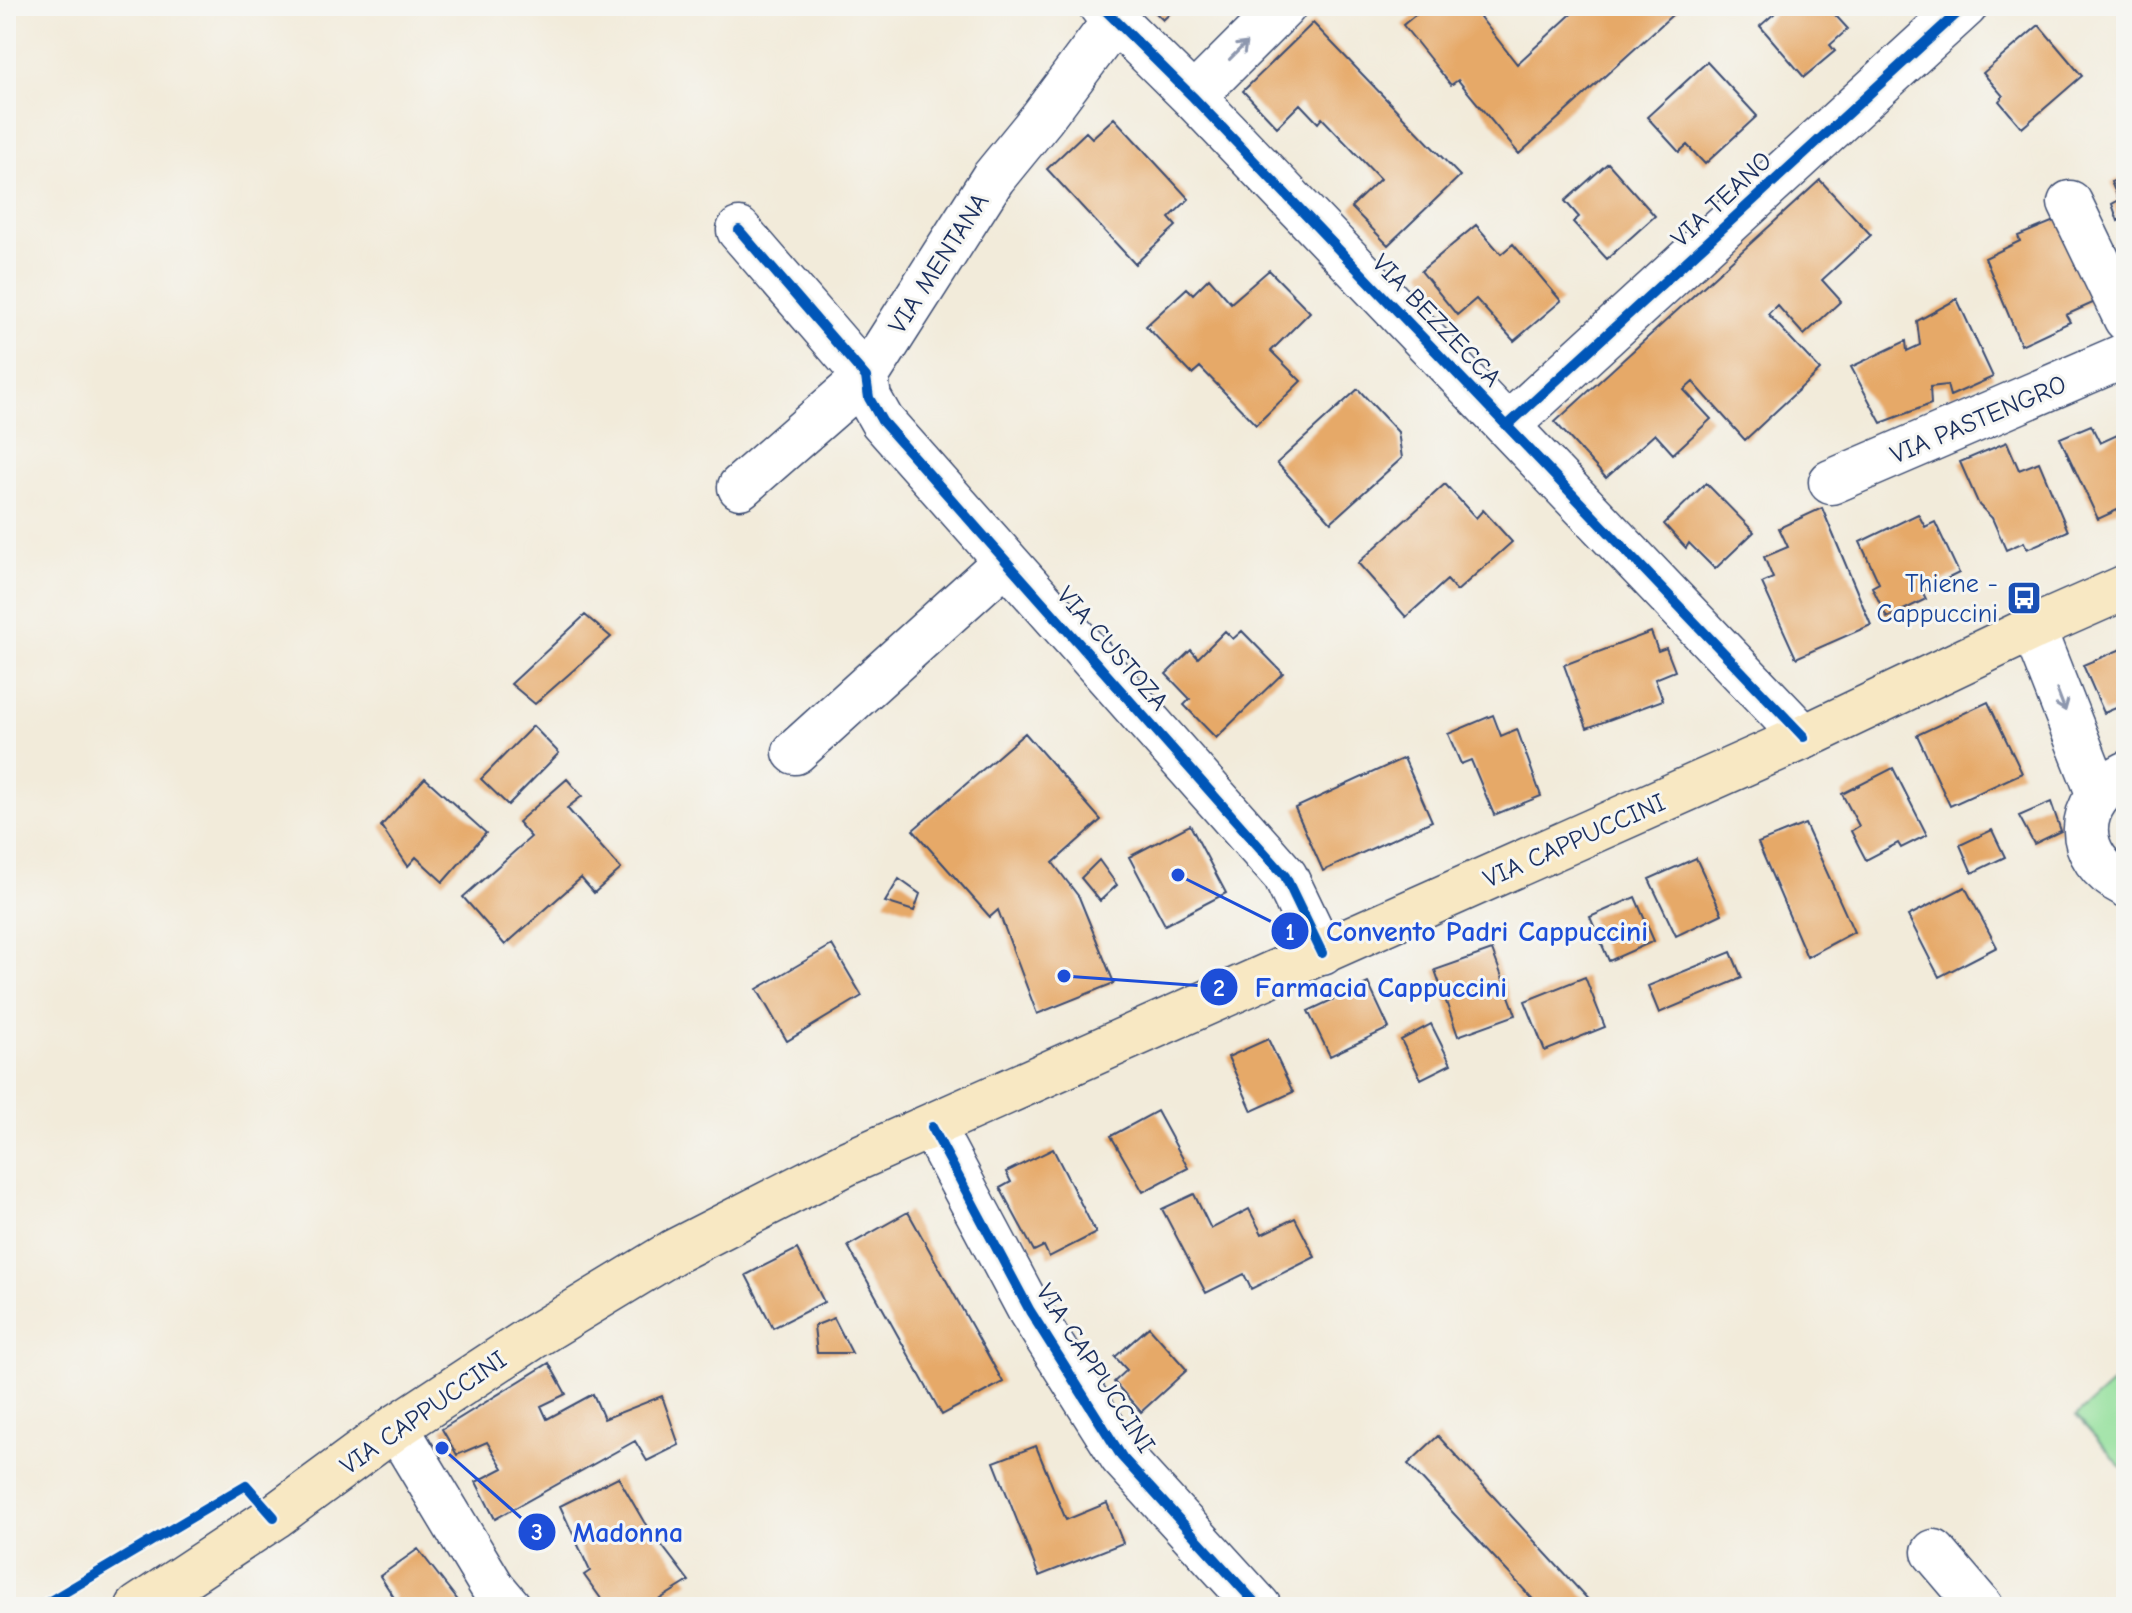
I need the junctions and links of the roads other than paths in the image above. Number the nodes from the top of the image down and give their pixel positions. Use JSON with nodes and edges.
{"nodes":[{"id":1,"x":1284,"y":6,"type":"edge"},
{"id":2,"x":1965,"y":6,"type":"edge"},
{"id":3,"x":1108,"y":13,"type":"edge"},
{"id":4,"x":1193,"y":97,"type":"junction"},
{"id":5,"x":2070,"y":203,"type":"dead end"},
{"id":6,"x":739,"y":230,"type":"dead end"},
{"id":7,"x":2126,"y":319,"type":"edge"},
{"id":8,"x":2126,"y":355,"type":"edge"},
{"id":9,"x":866,"y":377,"type":"junction"},
{"id":10,"x":1508,"y":425,"type":"junction"},
{"id":11,"x":1831,"y":482,"type":"dead end"},
{"id":12,"x":740,"y":487,"type":"dead end"},
{"id":13,"x":1006,"y":561,"type":"junction"},
{"id":14,"x":2126,"y":587,"type":"edge"},
{"id":15,"x":2033,"y":628,"type":"junction"},
{"id":16,"x":1804,"y":737,"type":"junction"},
{"id":17,"x":795,"y":752,"type":"dead end"},
{"id":18,"x":2112,"y":784,"type":"edge"},
{"id":19,"x":2126,"y":885,"type":"edge"},
{"id":20,"x":1322,"y":953,"type":"junction"},
{"id":21,"x":932,"y":1127,"type":"junction"},
{"id":22,"x":396,"y":1427,"type":"junction"},
{"id":23,"x":1934,"y":1552,"type":"dead end"},
{"id":24,"x":138,"y":1607,"type":"edge"},
{"id":25,"x":509,"y":1607,"type":"edge"},
{"id":26,"x":1259,"y":1607,"type":"edge"},
{"id":27,"x":1981,"y":1607,"type":"edge"}],
"edges":[{"from":4,"to":1,"type":"street","one_way":true},
{"from":2,"to":10,"type":"street","name":"VIA TEANO"},
{"from":3,"to":4,"type":"street","name":"VIA BEZZECCA"},
{"from":3,"to":9,"type":"street","name":"VIA MENTANA"},
{"from":4,"to":10,"type":"street","name":"VIA BEZZECCA"},
{"from":5,"to":7,"type":"street"},
{"from":6,"to":9,"type":"street"},
{"from":8,"to":11,"type":"street","name":"VIA PASTENGRO"},
{"from":9,"to":12,"type":"street","name":"VIA MENTANA"},
{"from":9,"to":13,"type":"street","name":"VIA CUSTOZA"},
{"from":10,"to":16,"type":"street","name":"VIA BEZZECCA"},
{"from":13,"to":17,"type":"street"},
{"from":13,"to":20,"type":"street","name":"VIA CUSTOZA"},
{"from":14,"to":15,"type":"main road","name":"VIA CAPPUCCINI"},
{"from":15,"to":16,"type":"main road","name":"VIA CAPPUCCINI"},
{"from":15,"to":18,"type":"street","one_way":true},
{"from":16,"to":20,"type":"main road","name":"VIA CAPPUCCINI"},
{"from":18,"to":19,"type":"street"},
{"from":20,"to":21,"type":"main road","name":"VIA CAPPUCCINI"},
{"from":21,"to":22,"type":"main road","name":"VIA CAPPUCCINI"},
{"from":21,"to":26,"type":"street","name":"VIA CAPPUCCINI"},
{"from":22,"to":24,"type":"main road","name":"VIA CAPPUCCINI"},
{"from":22,"to":25,"type":"street"},
{"from":23,"to":27,"type":"street"}]}
